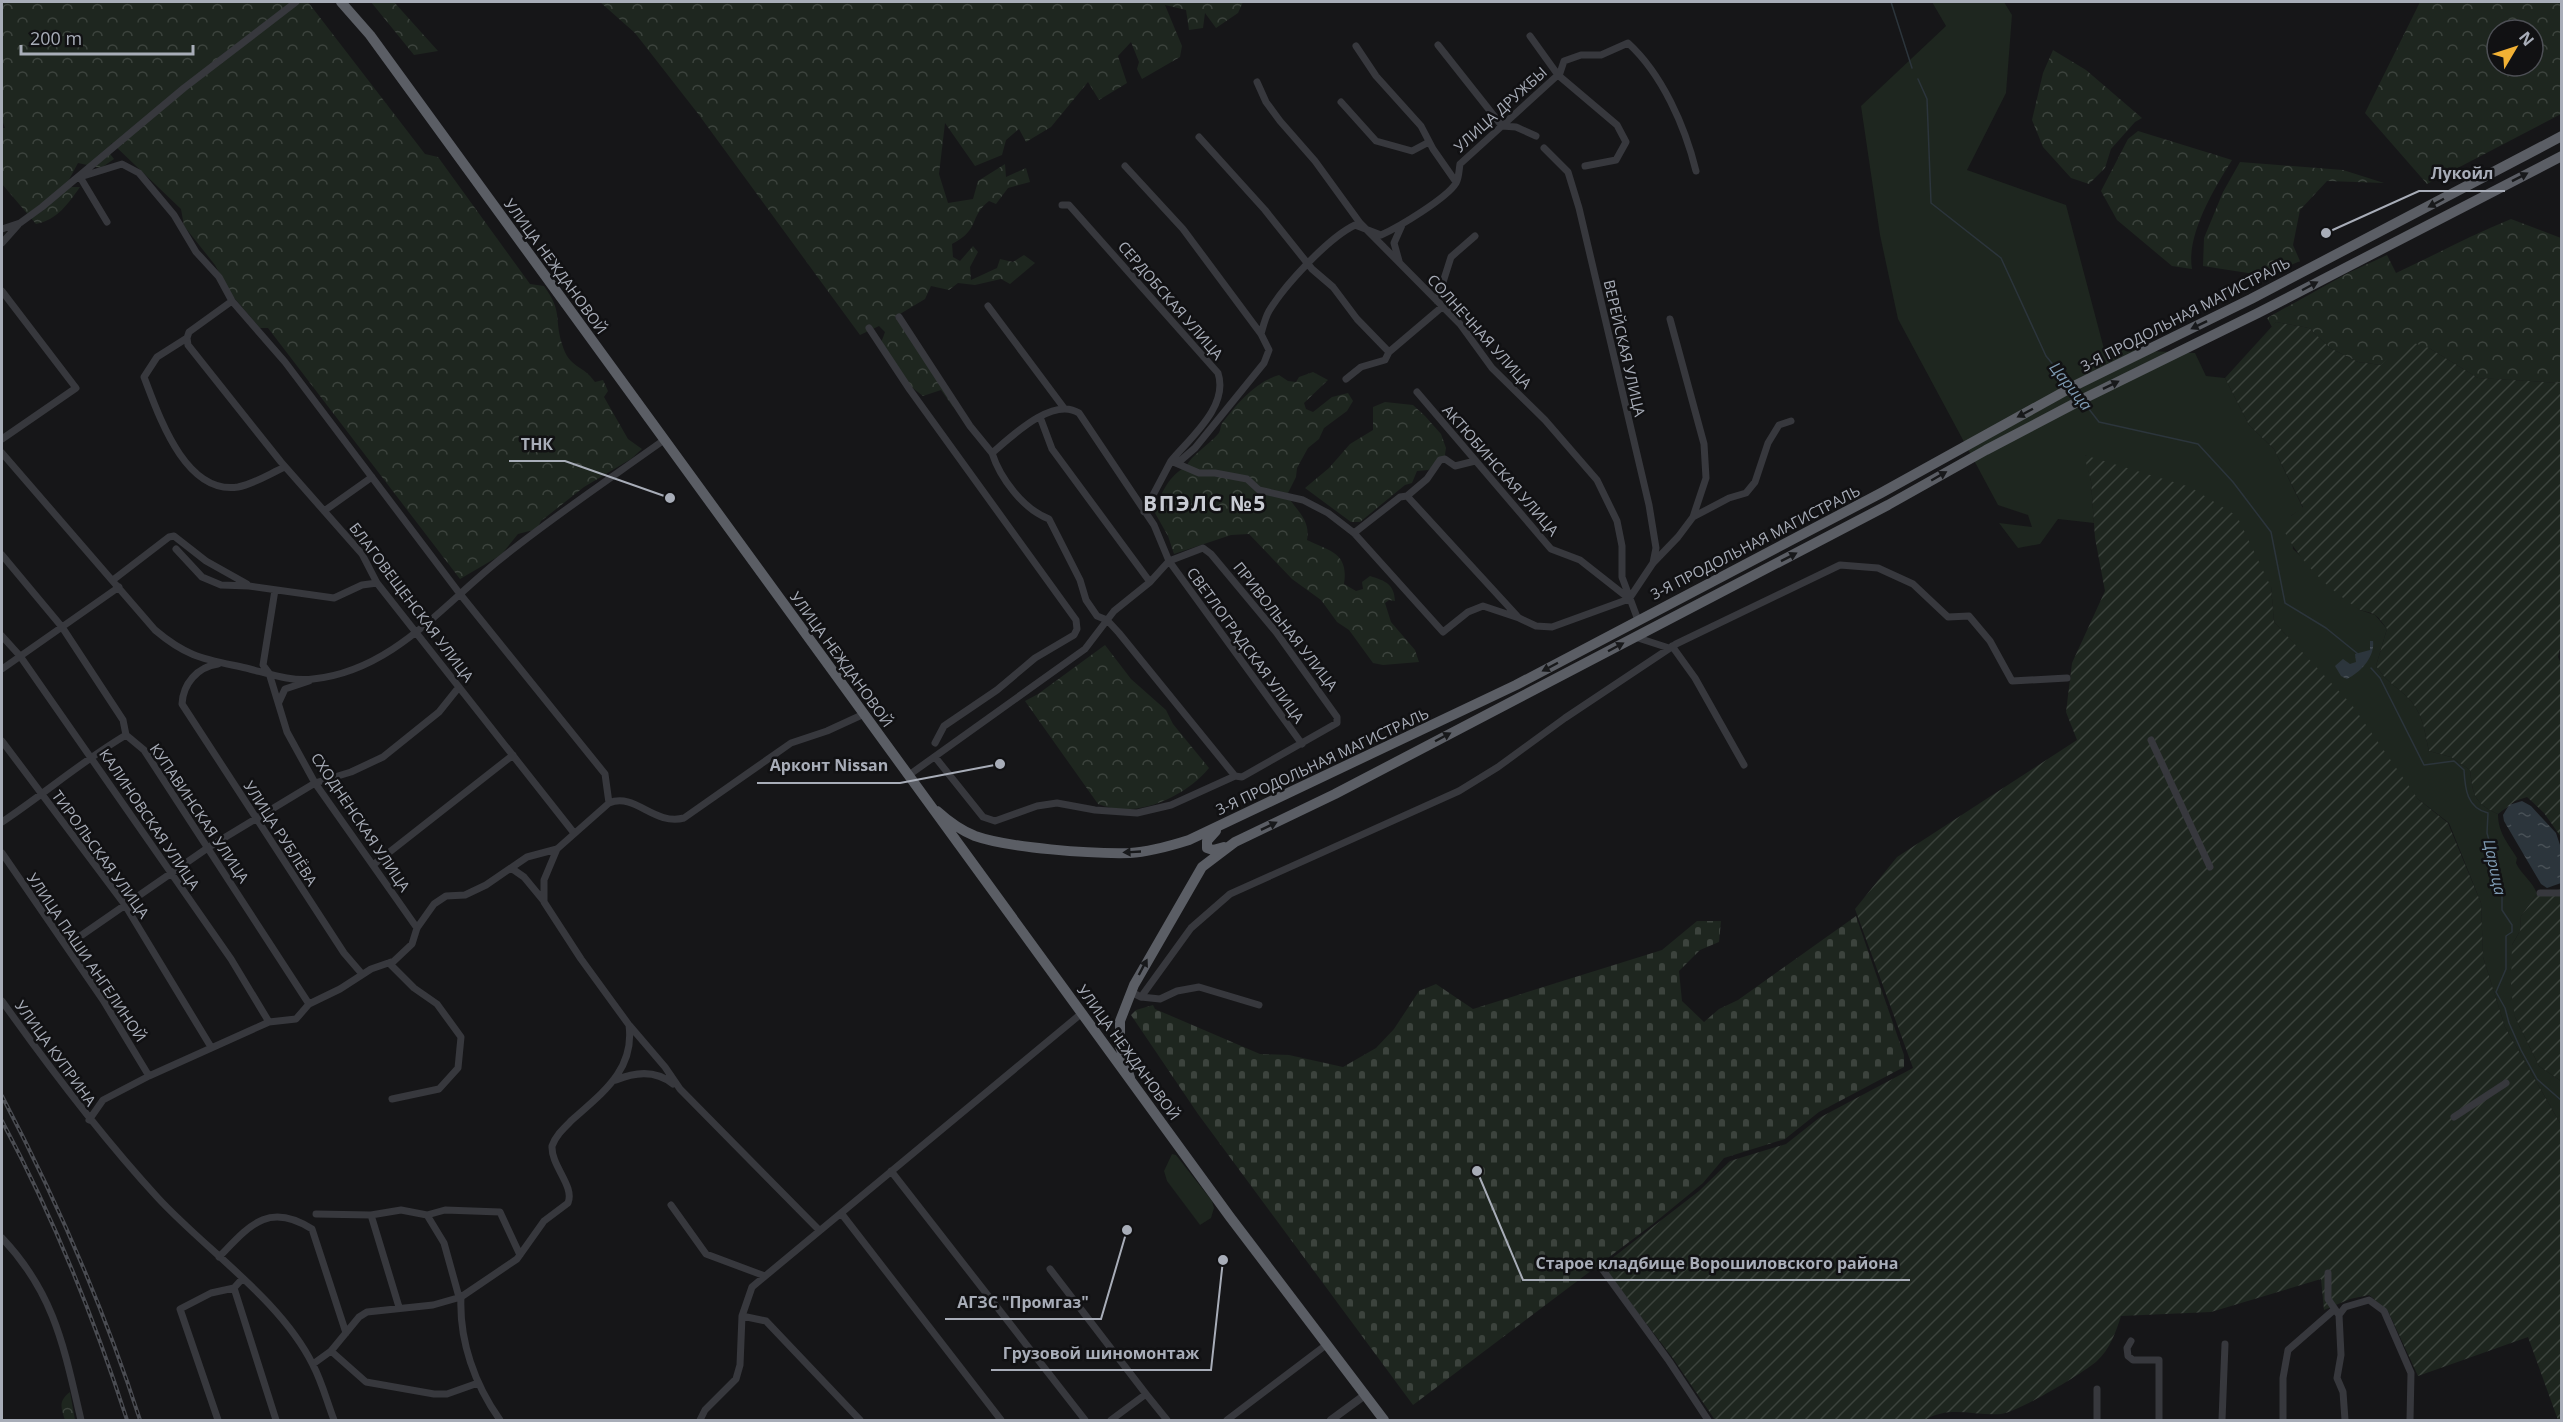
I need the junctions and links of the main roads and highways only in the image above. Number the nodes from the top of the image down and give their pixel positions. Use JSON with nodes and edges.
{"nodes":[{"id":1,"x":341,"y":2,"type":"edge"},
{"id":2,"x":2562,"y":136,"type":"edge"},
{"id":3,"x":2562,"y":156,"type":"edge"},
{"id":4,"x":937,"y":811,"type":"junction"},
{"id":5,"x":1225,"y":823,"type":"junction"},
{"id":6,"x":1188,"y":840,"type":"junction"},
{"id":7,"x":993,"y":841,"type":"junction"},
{"id":8,"x":1235,"y":842,"type":"junction"},
{"id":9,"x":970,"y":856,"type":"junction"},
{"id":10,"x":1202,"y":867,"type":"junction"},
{"id":11,"x":1120,"y":1021,"type":"junction"},
{"id":12,"x":1094,"y":1030,"type":"junction"},
{"id":13,"x":1130,"y":1078,"type":"junction"},
{"id":14,"x":1384,"y":1420,"type":"edge"}],
"edges":[{"from":1,"to":4,"type":"highway","name":"УЛИЦА НЕЖДАНОВОЙ"},
{"from":2,"to":5,"type":"highway","name":"3-Я ПРОДОЛЬНАЯ МАГИСТРАЛЬ","one_way":true},
{"from":8,"to":3,"type":"highway","name":"3-Я ПРОДОЛЬНАЯ МАГИСТРАЛЬ","one_way":true},
{"from":4,"to":7,"type":"highway","name":"3-Я ПРОДОЛЬНАЯ МАГИСТРАЛЬ"},
{"from":4,"to":9,"type":"highway","name":"УЛИЦА НЕЖДАНОВОЙ"},
{"from":5,"to":6,"type":"highway","name":"3-Я ПРОДОЛЬНАЯ МАГИСТРАЛЬ"},
{"from":5,"to":8,"type":"highway"},
{"from":6,"to":7,"type":"highway","name":"3-Я ПРОДОЛЬНАЯ МАГИСТРАЛЬ","one_way":true},
{"from":6,"to":10,"type":"highway"},
{"from":7,"to":9,"type":"highway"},
{"from":8,"to":10,"type":"highway","name":"3-Я ПРОДОЛЬНАЯ МАГИСТРАЛЬ"},
{"from":9,"to":12,"type":"highway","name":"УЛИЦА НЕЖДАНОВОЙ"},
{"from":11,"to":10,"type":"highway","name":"3-Я ПРОДОЛЬНАЯ МАГИСТРАЛЬ","one_way":true},
{"from":11,"to":12,"type":"highway"},
{"from":11,"to":13,"type":"highway"},
{"from":12,"to":13,"type":"highway","name":"УЛИЦА НЕЖДАНОВОЙ"},
{"from":13,"to":14,"type":"highway","name":"УЛИЦА НЕЖДАНОВОЙ"}]}
